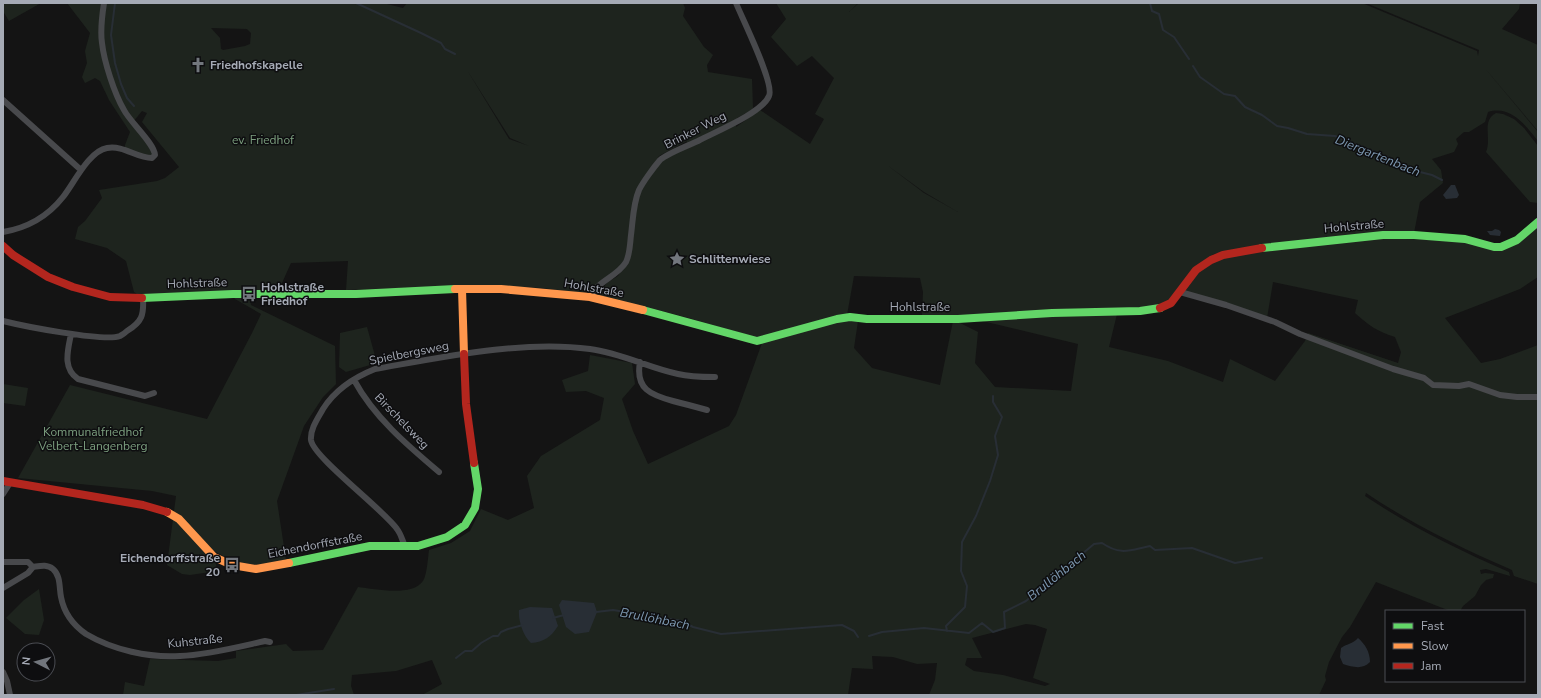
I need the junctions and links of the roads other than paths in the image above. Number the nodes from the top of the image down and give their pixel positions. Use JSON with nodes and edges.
{"nodes":[{"id":1,"x":104,"y":3,"type":"edge"},
{"id":2,"x":736,"y":3,"type":"edge"},
{"id":3,"x":3,"y":100,"type":"edge"},
{"id":4,"x":81,"y":170,"type":"junction"},
{"id":5,"x":1538,"y":222,"type":"edge"},
{"id":6,"x":3,"y":232,"type":"edge"},
{"id":7,"x":3,"y":246,"type":"edge"},
{"id":8,"x":462,"y":289,"type":"junction"},
{"id":9,"x":1180,"y":292,"type":"junction"},
{"id":10,"x":143,"y":298,"type":"junction"},
{"id":11,"x":590,"y":298,"type":"junction"},
{"id":12,"x":3,"y":321,"type":"edge"},
{"id":13,"x":71,"y":334,"type":"junction"},
{"id":14,"x":464,"y":354,"type":"junction"},
{"id":15,"x":640,"y":362,"type":"junction"},
{"id":16,"x":715,"y":377,"type":"dead end"},
{"id":17,"x":354,"y":380,"type":"junction"},
{"id":18,"x":154,"y":393,"type":"dead end"},
{"id":19,"x":1538,"y":397,"type":"edge"},
{"id":20,"x":707,"y":410,"type":"dead end"},
{"id":21,"x":439,"y":472,"type":"dead end"},
{"id":22,"x":6,"y":482,"type":"edge"},
{"id":23,"x":3,"y":494,"type":"edge"},
{"id":24,"x":405,"y":546,"type":"junction"},
{"id":25,"x":3,"y":562,"type":"edge"},
{"id":26,"x":33,"y":567,"type":"junction"},
{"id":27,"x":3,"y":588,"type":"edge"},
{"id":28,"x":270,"y":642,"type":"dead end"},
{"id":29,"x":3,"y":672,"type":"edge"},
{"id":30,"x":10,"y":695,"type":"edge"}],
"edges":[{"from":1,"to":4,"type":"street"},
{"from":2,"to":11,"type":"street","name":"Brinker Weg"},
{"from":3,"to":4,"type":"street"},
{"from":4,"to":6,"type":"street"},
{"from":5,"to":9,"type":"street","name":"Hohlstraße"},
{"from":7,"to":10,"type":"street","name":"Hohlstraße"},
{"from":8,"to":10,"type":"street","name":"Hohlstraße"},
{"from":8,"to":11,"type":"street","name":"Hohlstraße"},
{"from":8,"to":14,"type":"street","name":"Eichendorffstraße"},
{"from":9,"to":11,"type":"street","name":"Hohlstraße"},
{"from":9,"to":19,"type":"street"},
{"from":10,"to":13,"type":"street"},
{"from":12,"to":13,"type":"street"},
{"from":13,"to":18,"type":"street"},
{"from":14,"to":15,"type":"street","name":"Spielbergsweg"},
{"from":14,"to":17,"type":"street","name":"Spielbergsweg"},
{"from":14,"to":24,"type":"street","name":"Eichendorffstraße"},
{"from":15,"to":16,"type":"street","name":"Spielbergsweg"},
{"from":15,"to":20,"type":"street"},
{"from":17,"to":21,"type":"street","name":"Birschelsweg"},
{"from":17,"to":24,"type":"street","name":"Spielbergsweg"},
{"from":22,"to":23,"type":"street","name":"Eichendorffstraße"},
{"from":22,"to":24,"type":"street","name":"Eichendorffstraße"},
{"from":25,"to":26,"type":"street","name":"Kuhstraße"},
{"from":26,"to":27,"type":"street"},
{"from":26,"to":28,"type":"street","name":"Kuhstraße"},
{"from":29,"to":30,"type":"street"}]}
